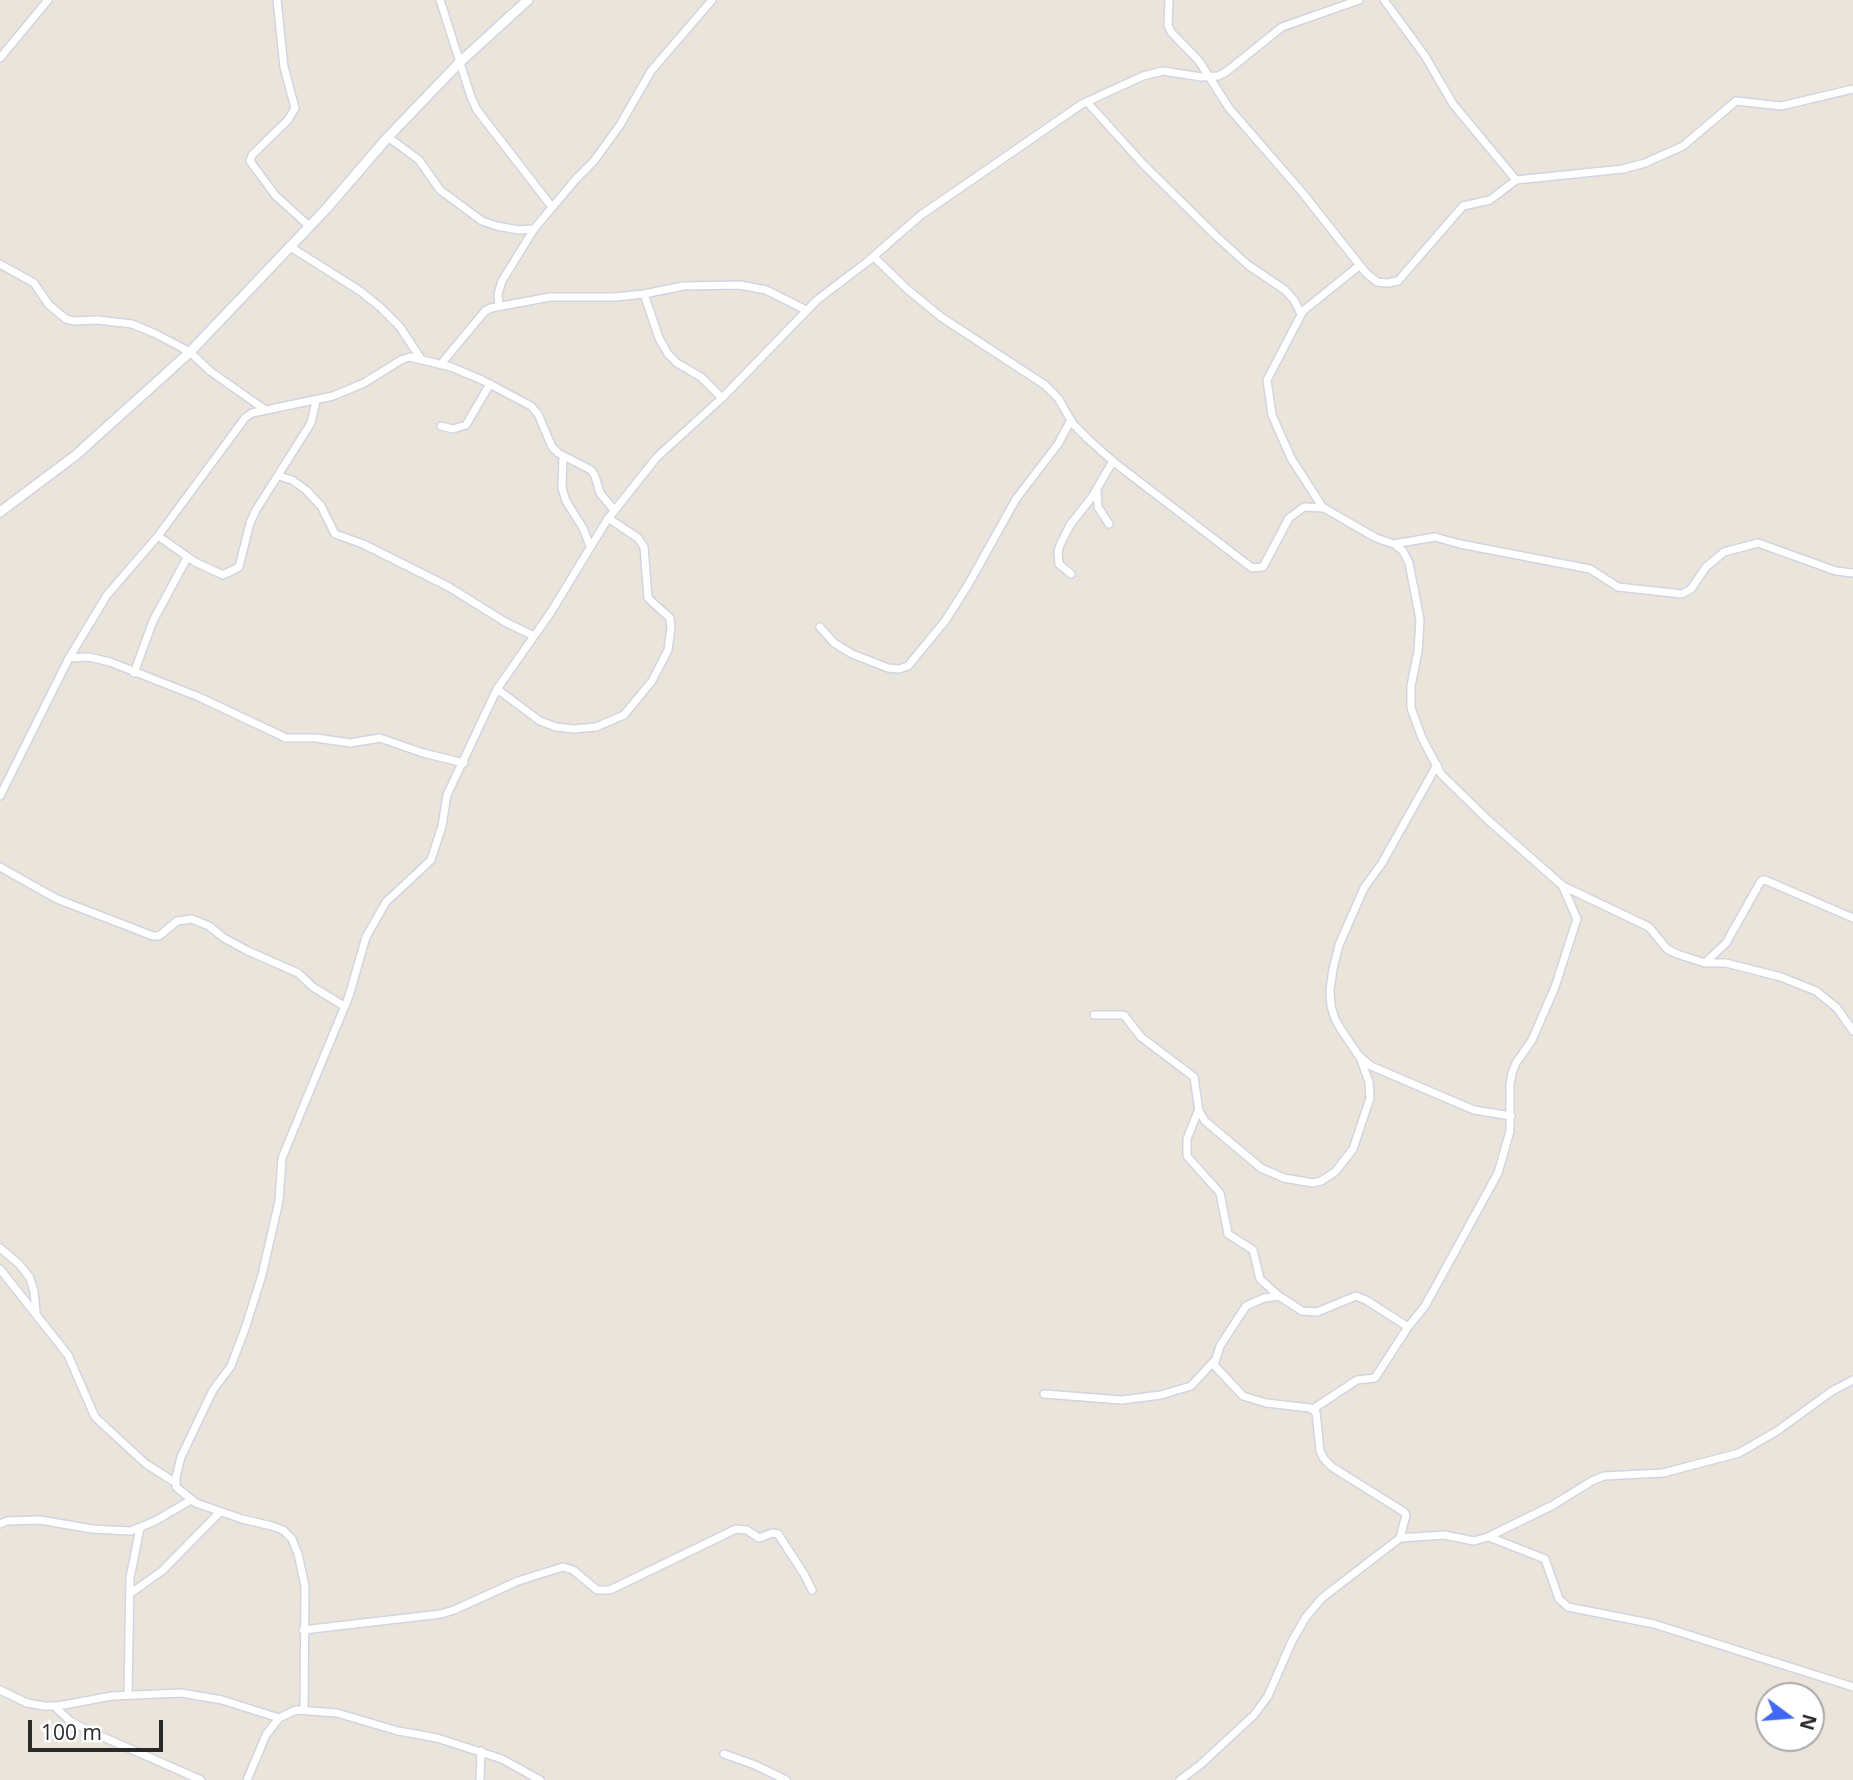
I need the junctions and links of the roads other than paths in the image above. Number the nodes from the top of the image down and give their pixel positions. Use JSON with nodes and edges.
{"nodes":[{"id":1,"x":48,"y":0,"type":"edge"},
{"id":2,"x":277,"y":0,"type":"edge"},
{"id":3,"x":440,"y":0,"type":"edge"},
{"id":4,"x":528,"y":0,"type":"edge"},
{"id":5,"x":712,"y":0,"type":"edge"},
{"id":6,"x":1169,"y":0,"type":"edge"},
{"id":7,"x":1359,"y":0,"type":"edge"},
{"id":8,"x":1384,"y":0,"type":"edge"},
{"id":9,"x":0,"y":58,"type":"edge"},
{"id":10,"x":460,"y":62,"type":"junction"},
{"id":11,"x":1210,"y":77,"type":"junction"},
{"id":12,"x":1853,"y":89,"type":"edge"},
{"id":13,"x":1087,"y":102,"type":"junction"},
{"id":14,"x":388,"y":137,"type":"junction"},
{"id":15,"x":1516,"y":180,"type":"junction"},
{"id":16,"x":552,"y":207,"type":"junction"},
{"id":17,"x":309,"y":226,"type":"junction"},
{"id":18,"x":534,"y":229,"type":"junction"},
{"id":19,"x":289,"y":246,"type":"junction"},
{"id":20,"x":874,"y":257,"type":"junction"},
{"id":21,"x":0,"y":264,"type":"edge"},
{"id":22,"x":1360,"y":265,"type":"junction"},
{"id":23,"x":644,"y":295,"type":"junction"},
{"id":24,"x":499,"y":306,"type":"junction"},
{"id":25,"x":806,"y":310,"type":"junction"},
{"id":26,"x":1301,"y":314,"type":"junction"},
{"id":27,"x":190,"y":352,"type":"junction"},
{"id":28,"x":421,"y":359,"type":"junction"},
{"id":29,"x":441,"y":364,"type":"junction"},
{"id":30,"x":490,"y":384,"type":"junction"},
{"id":31,"x":722,"y":398,"type":"junction"},
{"id":32,"x":316,"y":401,"type":"junction"},
{"id":33,"x":264,"y":409,"type":"junction"},
{"id":34,"x":1071,"y":420,"type":"junction"},
{"id":35,"x":441,"y":426,"type":"dead end"},
{"id":36,"x":563,"y":456,"type":"junction"},
{"id":37,"x":1113,"y":461,"type":"junction"},
{"id":38,"x":279,"y":476,"type":"junction"},
{"id":39,"x":1097,"y":490,"type":"junction"},
{"id":40,"x":1324,"y":508,"type":"junction"},
{"id":41,"x":614,"y":510,"type":"junction"},
{"id":42,"x":0,"y":512,"type":"edge"},
{"id":43,"x":608,"y":518,"type":"junction"},
{"id":44,"x":1110,"y":524,"type":"dead end"},
{"id":45,"x":158,"y":536,"type":"junction"},
{"id":46,"x":1394,"y":544,"type":"junction"},
{"id":47,"x":590,"y":546,"type":"junction"},
{"id":48,"x":187,"y":558,"type":"junction"},
{"id":49,"x":1853,"y":573,"type":"edge"},
{"id":50,"x":1070,"y":574,"type":"dead end"},
{"id":51,"x":820,"y":627,"type":"dead end"},
{"id":52,"x":534,"y":636,"type":"junction"},
{"id":53,"x":69,"y":658,"type":"junction"},
{"id":54,"x":134,"y":673,"type":"junction"},
{"id":55,"x":497,"y":689,"type":"junction"},
{"id":56,"x":464,"y":762,"type":"junction"},
{"id":57,"x":1437,"y":765,"type":"junction"},
{"id":58,"x":0,"y":796,"type":"edge"},
{"id":59,"x":0,"y":867,"type":"edge"},
{"id":60,"x":1563,"y":886,"type":"junction"},
{"id":61,"x":1853,"y":918,"type":"edge"},
{"id":62,"x":1705,"y":963,"type":"junction"},
{"id":63,"x":344,"y":1006,"type":"junction"},
{"id":64,"x":1094,"y":1015,"type":"dead end"},
{"id":65,"x":1853,"y":1031,"type":"edge"},
{"id":66,"x":1359,"y":1056,"type":"junction"},
{"id":67,"x":1199,"y":1111,"type":"junction"},
{"id":68,"x":1511,"y":1116,"type":"junction"},
{"id":69,"x":0,"y":1248,"type":"edge"},
{"id":70,"x":0,"y":1269,"type":"edge"},
{"id":71,"x":1279,"y":1296,"type":"junction"},
{"id":72,"x":36,"y":1313,"type":"junction"},
{"id":73,"x":1408,"y":1327,"type":"junction"},
{"id":74,"x":1214,"y":1361,"type":"junction"},
{"id":75,"x":1853,"y":1380,"type":"edge"},
{"id":76,"x":1044,"y":1394,"type":"dead end"},
{"id":77,"x":1313,"y":1409,"type":"junction"},
{"id":78,"x":176,"y":1483,"type":"junction"},
{"id":79,"x":191,"y":1500,"type":"junction"},
{"id":80,"x":220,"y":1512,"type":"junction"},
{"id":81,"x":0,"y":1524,"type":"edge"},
{"id":82,"x":140,"y":1528,"type":"junction"},
{"id":83,"x":1488,"y":1537,"type":"junction"},
{"id":84,"x":1400,"y":1538,"type":"junction"},
{"id":85,"x":812,"y":1590,"type":"dead end"},
{"id":86,"x":131,"y":1593,"type":"junction"},
{"id":87,"x":303,"y":1630,"type":"junction"},
{"id":88,"x":1853,"y":1687,"type":"edge"},
{"id":89,"x":0,"y":1690,"type":"edge"},
{"id":90,"x":128,"y":1695,"type":"junction"},
{"id":91,"x":54,"y":1706,"type":"junction"},
{"id":92,"x":304,"y":1710,"type":"junction"},
{"id":93,"x":279,"y":1718,"type":"junction"},
{"id":94,"x":481,"y":1751,"type":"junction"},
{"id":95,"x":724,"y":1754,"type":"dead end"},
{"id":96,"x":201,"y":1780,"type":"edge"},
{"id":97,"x":247,"y":1780,"type":"edge"},
{"id":98,"x":480,"y":1780,"type":"edge"},
{"id":99,"x":540,"y":1780,"type":"edge"},
{"id":100,"x":786,"y":1780,"type":"edge"},
{"id":101,"x":1180,"y":1780,"type":"edge"}],
"edges":[{"from":1,"to":9,"type":"street"},
{"from":2,"to":17,"type":"street"},
{"from":3,"to":10,"type":"street"},
{"from":4,"to":10,"type":"street"},
{"from":5,"to":16,"type":"street"},
{"from":6,"to":11,"type":"street"},
{"from":7,"to":11,"type":"street"},
{"from":8,"to":15,"type":"street"},
{"from":10,"to":14,"type":"street"},
{"from":10,"to":16,"type":"street"},
{"from":11,"to":13,"type":"street"},
{"from":11,"to":22,"type":"street"},
{"from":12,"to":15,"type":"street"},
{"from":13,"to":20,"type":"street"},
{"from":13,"to":26,"type":"street"},
{"from":14,"to":17,"type":"street"},
{"from":14,"to":18,"type":"street"},
{"from":15,"to":22,"type":"street"},
{"from":16,"to":18,"type":"street"},
{"from":17,"to":19,"type":"street"},
{"from":18,"to":24,"type":"street"},
{"from":19,"to":27,"type":"street"},
{"from":19,"to":28,"type":"street"},
{"from":20,"to":25,"type":"street"},
{"from":20,"to":34,"type":"street"},
{"from":21,"to":27,"type":"street"},
{"from":22,"to":26,"type":"street"},
{"from":23,"to":24,"type":"street"},
{"from":23,"to":25,"type":"street"},
{"from":23,"to":31,"type":"street"},
{"from":24,"to":29,"type":"street"},
{"from":25,"to":31,"type":"street"},
{"from":26,"to":40,"type":"street"},
{"from":27,"to":33,"type":"street"},
{"from":27,"to":42,"type":"street"},
{"from":28,"to":29,"type":"street"},
{"from":28,"to":32,"type":"street"},
{"from":29,"to":30,"type":"street"},
{"from":30,"to":35,"type":"street"},
{"from":30,"to":36,"type":"street"},
{"from":31,"to":41,"type":"street"},
{"from":32,"to":33,"type":"street"},
{"from":32,"to":38,"type":"street"},
{"from":33,"to":45,"type":"street"},
{"from":34,"to":37,"type":"street"},
{"from":34,"to":51,"type":"street"},
{"from":36,"to":41,"type":"street"},
{"from":36,"to":47,"type":"street"},
{"from":37,"to":39,"type":"street"},
{"from":37,"to":40,"type":"street"},
{"from":38,"to":48,"type":"street"},
{"from":38,"to":52,"type":"street"},
{"from":39,"to":44,"type":"street"},
{"from":39,"to":50,"type":"street"},
{"from":40,"to":46,"type":"street"},
{"from":41,"to":43,"type":"street"},
{"from":43,"to":47,"type":"street"},
{"from":43,"to":55,"type":"street"},
{"from":45,"to":48,"type":"street"},
{"from":45,"to":53,"type":"street"},
{"from":46,"to":49,"type":"street"},
{"from":46,"to":57,"type":"street"},
{"from":47,"to":52,"type":"street"},
{"from":48,"to":54,"type":"street"},
{"from":52,"to":55,"type":"street"},
{"from":53,"to":54,"type":"street"},
{"from":53,"to":58,"type":"street"},
{"from":54,"to":56,"type":"street"},
{"from":55,"to":56,"type":"street"},
{"from":56,"to":63,"type":"street"},
{"from":57,"to":60,"type":"street"},
{"from":57,"to":66,"type":"street"},
{"from":59,"to":63,"type":"street"},
{"from":60,"to":62,"type":"street"},
{"from":60,"to":68,"type":"street"},
{"from":61,"to":62,"type":"street"},
{"from":62,"to":65,"type":"street"},
{"from":63,"to":78,"type":"street"},
{"from":64,"to":67,"type":"street"},
{"from":66,"to":67,"type":"street"},
{"from":66,"to":68,"type":"street"},
{"from":67,"to":71,"type":"street"},
{"from":68,"to":73,"type":"street"},
{"from":69,"to":72,"type":"street"},
{"from":70,"to":72,"type":"street"},
{"from":71,"to":73,"type":"street"},
{"from":71,"to":74,"type":"street"},
{"from":72,"to":78,"type":"street"},
{"from":73,"to":77,"type":"street"},
{"from":74,"to":76,"type":"street"},
{"from":74,"to":77,"type":"street"},
{"from":75,"to":83,"type":"street"},
{"from":77,"to":84,"type":"street"},
{"from":78,"to":79,"type":"street"},
{"from":79,"to":80,"type":"street"},
{"from":79,"to":82,"type":"street"},
{"from":80,"to":86,"type":"street"},
{"from":80,"to":87,"type":"street"},
{"from":81,"to":82,"type":"street"},
{"from":82,"to":86,"type":"street"},
{"from":83,"to":84,"type":"street"},
{"from":83,"to":88,"type":"street"},
{"from":84,"to":101,"type":"street"},
{"from":85,"to":87,"type":"street"},
{"from":86,"to":90,"type":"street"},
{"from":87,"to":92,"type":"street"},
{"from":89,"to":91,"type":"street"},
{"from":90,"to":91,"type":"street"},
{"from":90,"to":93,"type":"street"},
{"from":91,"to":96,"type":"street"},
{"from":92,"to":93,"type":"street"},
{"from":92,"to":94,"type":"street"},
{"from":93,"to":97,"type":"street"},
{"from":94,"to":98,"type":"street"},
{"from":94,"to":99,"type":"street"},
{"from":95,"to":100,"type":"street"}]}
